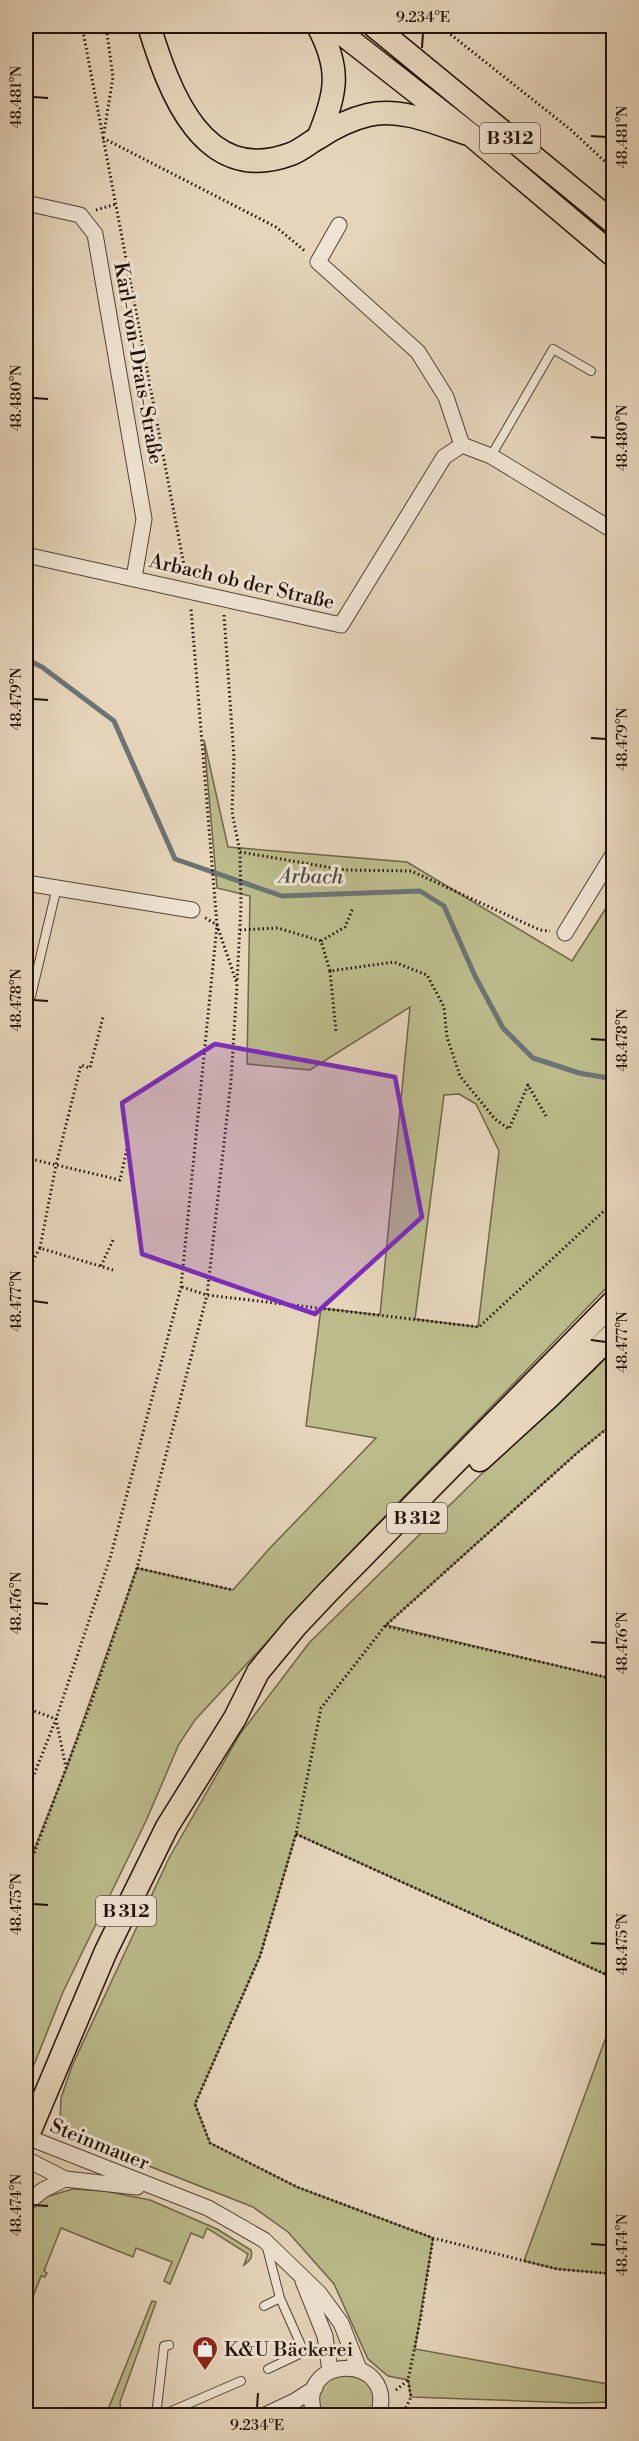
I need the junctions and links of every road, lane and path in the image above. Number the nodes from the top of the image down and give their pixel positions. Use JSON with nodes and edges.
{"nodes":[{"id":1,"x":82,"y":26,"type":"edge"},
{"id":2,"x":106,"y":26,"type":"edge"},
{"id":3,"x":149,"y":26,"type":"edge"},
{"id":4,"x":318,"y":26,"type":"edge"},
{"id":5,"x":332,"y":26,"type":"edge"},
{"id":6,"x":374,"y":26,"type":"edge"},
{"id":7,"x":383,"y":26,"type":"edge"},
{"id":8,"x":440,"y":26,"type":"edge"},
{"id":9,"x":406,"y":53,"type":"junction"},
{"id":10,"x":471,"y":135,"type":"junction"},
{"id":11,"x":103,"y":138,"type":"junction"},
{"id":12,"x":318,"y":138,"type":"junction"},
{"id":13,"x":614,"y":170,"type":"edge"},
{"id":14,"x":26,"y":203,"type":"edge"},
{"id":15,"x":614,"y":223,"type":"edge"},
{"id":16,"x":339,"y":225,"type":"dead end"},
{"id":17,"x":614,"y":256,"type":"edge"},
{"id":18,"x":318,"y":262,"type":"junction"},
{"id":19,"x":591,"y":371,"type":"dead end"},
{"id":20,"x":462,"y":445,"type":"junction"},
{"id":21,"x":491,"y":456,"type":"junction"},
{"id":22,"x":612,"y":527,"type":"edge"},
{"id":23,"x":26,"y":555,"type":"edge"},
{"id":24,"x":134,"y":578,"type":"junction"},
{"id":25,"x":189,"y":591,"type":"junction"},
{"id":26,"x":223,"y":599,"type":"junction"},
{"id":27,"x":240,"y":852,"type":"junction"},
{"id":28,"x":614,"y":853,"type":"edge"},
{"id":29,"x":26,"y":883,"type":"edge"},
{"id":30,"x":57,"y":887,"type":"junction"},
{"id":31,"x":353,"y":908,"type":"dead end"},
{"id":32,"x":192,"y":910,"type":"dead end"},
{"id":33,"x":217,"y":925,"type":"junction"},
{"id":34,"x":240,"y":930,"type":"junction"},
{"id":35,"x":565,"y":933,"type":"joint"},
{"id":36,"x":321,"y":941,"type":"junction"},
{"id":37,"x":330,"y":970,"type":"junction"},
{"id":38,"x":237,"y":984,"type":"junction"},
{"id":39,"x":31,"y":996,"type":"dead end"},
{"id":40,"x":103,"y":1017,"type":"dead end"},
{"id":41,"x":336,"y":1031,"type":"dead end"},
{"id":42,"x":546,"y":1116,"type":"dead end"},
{"id":43,"x":128,"y":1144,"type":"dead end"},
{"id":44,"x":30,"y":1159,"type":"dead end"},
{"id":45,"x":56,"y":1165,"type":"junction"},
{"id":46,"x":614,"y":1207,"type":"edge"},
{"id":47,"x":114,"y":1238,"type":"dead end"},
{"id":48,"x":40,"y":1248,"type":"junction"},
{"id":49,"x":101,"y":1266,"type":"junction"},
{"id":50,"x":113,"y":1270,"type":"dead end"},
{"id":51,"x":26,"y":1273,"type":"edge"},
{"id":52,"x":181,"y":1287,"type":"junction"},
{"id":53,"x":207,"y":1295,"type":"junction"},
{"id":54,"x":614,"y":1301,"type":"edge"},
{"id":55,"x":614,"y":1333,"type":"edge"},
{"id":56,"x":614,"y":1423,"type":"edge"},
{"id":57,"x":137,"y":1568,"type":"junction"},
{"id":58,"x":233,"y":1590,"type":"dead end"},
{"id":59,"x":385,"y":1626,"type":"junction"},
{"id":60,"x":614,"y":1679,"type":"edge"},
{"id":61,"x":26,"y":1708,"type":"edge"},
{"id":62,"x":236,"y":1718,"type":"junction"},
{"id":63,"x":56,"y":1719,"type":"junction"},
{"id":64,"x":66,"y":1769,"type":"junction"},
{"id":65,"x":26,"y":1796,"type":"edge"},
{"id":66,"x":296,"y":1834,"type":"junction"},
{"id":67,"x":26,"y":1874,"type":"edge"},
{"id":68,"x":614,"y":1978,"type":"edge"},
{"id":69,"x":26,"y":2139,"type":"edge"},
{"id":70,"x":26,"y":2159,"type":"edge"},
{"id":71,"x":65,"y":2179,"type":"junction"},
{"id":72,"x":158,"y":2190,"type":"junction"},
{"id":73,"x":26,"y":2204,"type":"edge"},
{"id":74,"x":433,"y":2238,"type":"junction"},
{"id":75,"x":264,"y":2240,"type":"junction"},
{"id":76,"x":297,"y":2270,"type":"junction"},
{"id":77,"x":614,"y":2274,"type":"edge"},
{"id":78,"x":280,"y":2298,"type":"junction"},
{"id":79,"x":264,"y":2306,"type":"dead end"},
{"id":80,"x":169,"y":2345,"type":"dead end"},
{"id":81,"x":268,"y":2369,"type":"dead end"},
{"id":82,"x":359,"y":2369,"type":"junction"},
{"id":83,"x":330,"y":2371,"type":"junction"},
{"id":84,"x":241,"y":2381,"type":"dead end"},
{"id":85,"x":315,"y":2388,"type":"junction"},
{"id":86,"x":158,"y":2415,"type":"edge"},
{"id":87,"x":264,"y":2415,"type":"edge"},
{"id":88,"x":315,"y":2415,"type":"edge"},
{"id":89,"x":378,"y":2415,"type":"edge"},
{"id":90,"x":402,"y":2415,"type":"edge"}],
"edges":[{"from":1,"to":11,"type":"path"},
{"from":2,"to":11,"type":"path"},
{"from":3,"to":12,"type":"main road","number":"B 312"},
{"from":4,"to":12,"type":"main road"},
{"from":5,"to":10,"type":"main road"},
{"from":6,"to":9,"type":"main road"},
{"from":7,"to":9,"type":"main road","number":"B 312"},
{"from":8,"to":13,"type":"path"},
{"from":9,"to":15,"type":"main road","number":"B 312"},
{"from":10,"to":12,"type":"main road","number":"B 312"},
{"from":10,"to":17,"type":"main road","number":"B 312"},
{"from":11,"to":18,"type":"path"},
{"from":11,"to":25,"type":"path"},
{"from":14,"to":24,"type":"street","name":"Karl-von-Drais-Straße"},
{"from":16,"to":18,"type":"street"},
{"from":18,"to":20,"type":"street"},
{"from":19,"to":21,"type":"lane"},
{"from":20,"to":21,"type":"street"},
{"from":20,"to":26,"type":"street","name":"Arbach ob der Straße"},
{"from":21,"to":22,"type":"street"},
{"from":23,"to":24,"type":"street","name":"Arbach ob der Straße"},
{"from":24,"to":25,"type":"street","name":"Arbach ob der Straße"},
{"from":25,"to":26,"type":"street","name":"Arbach ob der Straße"},
{"from":25,"to":33,"type":"path"},
{"from":26,"to":27,"type":"path"},
{"from":27,"to":34,"type":"path"},
{"from":27,"to":35,"type":"path"},
{"from":28,"to":35,"type":"street"},
{"from":29,"to":30,"type":"street"},
{"from":30,"to":32,"type":"street"},
{"from":30,"to":39,"type":"lane"},
{"from":31,"to":36,"type":"path"},
{"from":33,"to":38,"type":"path"},
{"from":33,"to":52,"type":"path"},
{"from":34,"to":36,"type":"path"},
{"from":34,"to":38,"type":"path"},
{"from":36,"to":37,"type":"path"},
{"from":37,"to":41,"type":"path"},
{"from":37,"to":42,"type":"path"},
{"from":38,"to":53,"type":"path"},
{"from":40,"to":45,"type":"path"},
{"from":43,"to":45,"type":"path"},
{"from":44,"to":45,"type":"path"},
{"from":45,"to":48,"type":"path"},
{"from":46,"to":53,"type":"path"},
{"from":47,"to":49,"type":"path"},
{"from":48,"to":49,"type":"path"},
{"from":48,"to":51,"type":"path"},
{"from":49,"to":50,"type":"path"},
{"from":52,"to":53,"type":"path"},
{"from":52,"to":63,"type":"path"},
{"from":53,"to":57,"type":"path"},
{"from":54,"to":62,"type":"main road","number":"B 312"},
{"from":55,"to":62,"type":"main road","number":"B 312"},
{"from":56,"to":59,"type":"path"},
{"from":57,"to":58,"type":"path"},
{"from":57,"to":64,"type":"path"},
{"from":59,"to":60,"type":"path"},
{"from":59,"to":66,"type":"path"},
{"from":61,"to":63,"type":"path"},
{"from":62,"to":69,"type":"main road","number":"B 312"},
{"from":63,"to":64,"type":"path"},
{"from":63,"to":65,"type":"path"},
{"from":64,"to":67,"type":"path"},
{"from":66,"to":68,"type":"path"},
{"from":66,"to":74,"type":"path"},
{"from":69,"to":72,"type":"street","name":"Steinmauer"},
{"from":70,"to":71,"type":"street","name":"Steinmauer"},
{"from":71,"to":72,"type":"street","name":"Steinmauer"},
{"from":71,"to":73,"type":"street"},
{"from":72,"to":75,"type":"street","name":"Steinmauer"},
{"from":74,"to":77,"type":"path"},
{"from":74,"to":90,"type":"path"},
{"from":75,"to":76,"type":"street","name":"Steinmauer"},
{"from":75,"to":78,"type":"lane"},
{"from":76,"to":82,"type":"street","name":"Steinmauer"},
{"from":76,"to":83,"type":"street","name":"Steinmauer"},
{"from":78,"to":79,"type":"lane"},
{"from":78,"to":81,"type":"lane"},
{"from":80,"to":86,"type":"lane"},
{"from":82,"to":83,"type":"street"},
{"from":82,"to":89,"type":"street","name":"Steinmauer"},
{"from":83,"to":85,"type":"street"},
{"from":84,"to":86,"type":"lane"},
{"from":85,"to":87,"type":"street"},
{"from":85,"to":88,"type":"street"}]}
